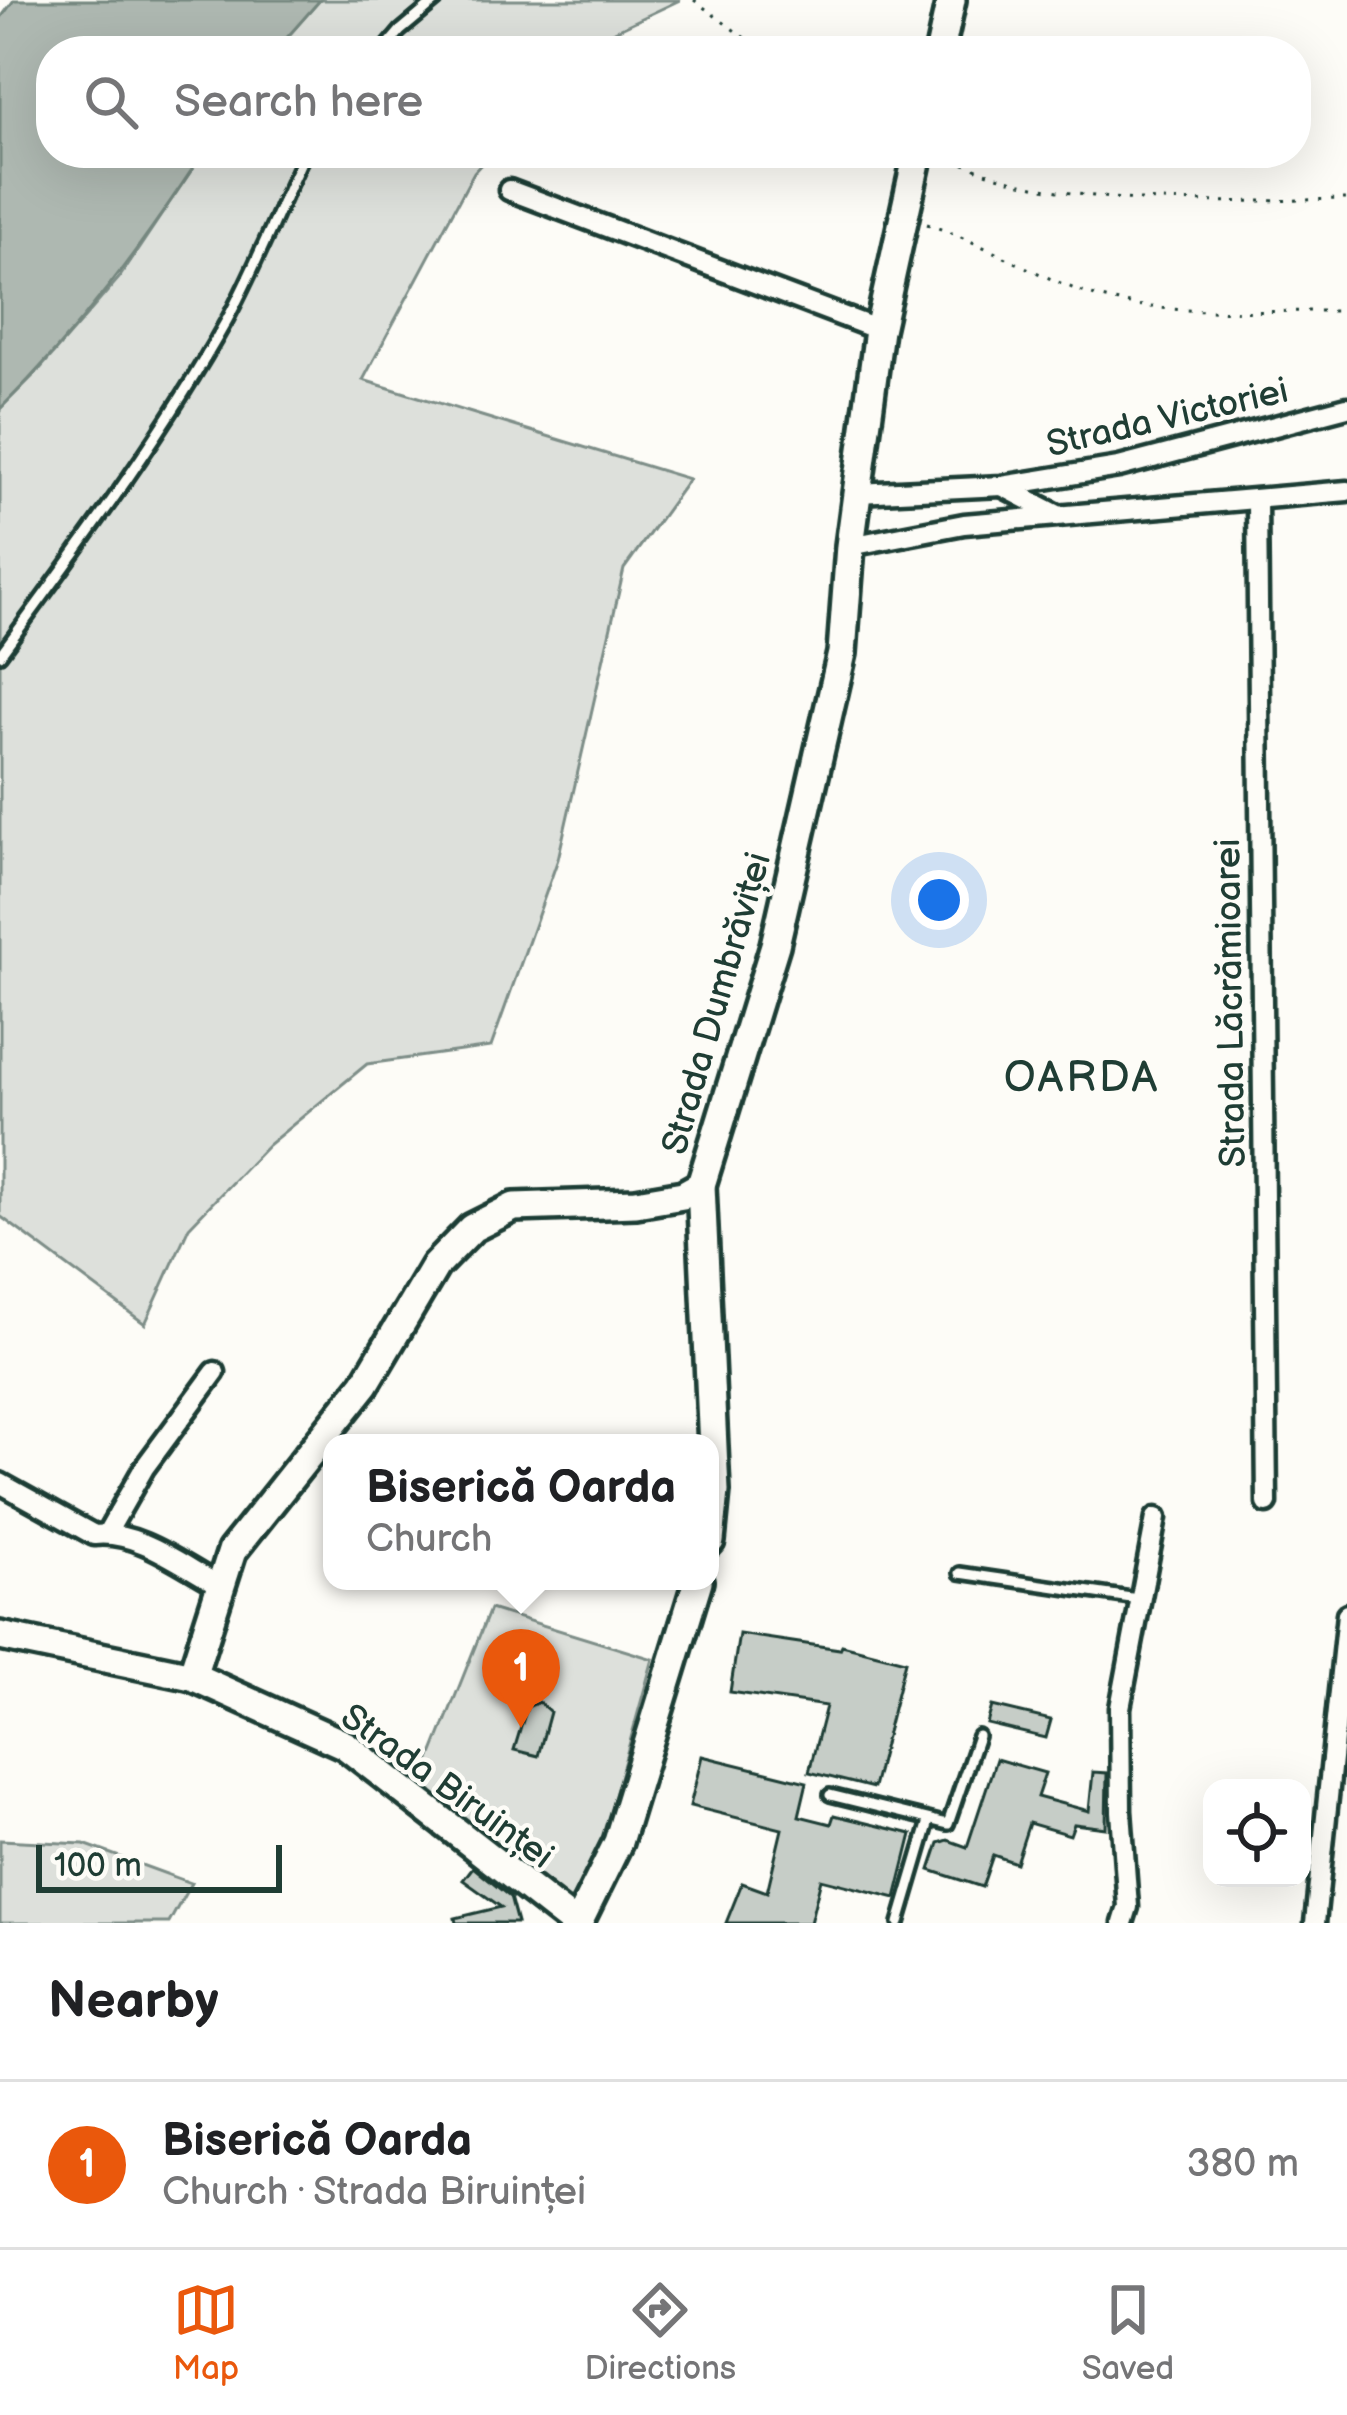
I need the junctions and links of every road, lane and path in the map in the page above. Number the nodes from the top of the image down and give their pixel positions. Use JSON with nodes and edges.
{"nodes":[{"id":1,"x":437,"y":0,"type":"edge"},
{"id":2,"x":694,"y":0,"type":"edge"},
{"id":3,"x":951,"y":0,"type":"edge"},
{"id":4,"x":396,"y":36,"type":"edge"},
{"id":5,"x":743,"y":36,"type":"edge"},
{"id":6,"x":943,"y":36,"type":"edge"},
{"id":7,"x":298,"y":168,"type":"edge"},
{"id":8,"x":915,"y":168,"type":"edge"},
{"id":9,"x":970,"y":168,"type":"edge"},
{"id":10,"x":509,"y":190,"type":"dead end"},
{"id":11,"x":1347,"y":200,"type":"edge"},
{"id":12,"x":907,"y":216,"type":"junction"},
{"id":13,"x":1347,"y":311,"type":"edge"},
{"id":14,"x":879,"y":330,"type":"junction"},
{"id":15,"x":1347,"y":407,"type":"edge"},
{"id":16,"x":1001,"y":486,"type":"junction"},
{"id":17,"x":1347,"y":491,"type":"edge"},
{"id":18,"x":857,"y":493,"type":"junction"},
{"id":19,"x":1257,"y":501,"type":"junction"},
{"id":20,"x":1056,"y":514,"type":"junction"},
{"id":21,"x":964,"y":524,"type":"junction"},
{"id":22,"x":850,"y":546,"type":"junction"},
{"id":23,"x":0,"y":655,"type":"edge"},
{"id":24,"x":701,"y":1185,"type":"junction"},
{"id":25,"x":214,"y":1372,"type":"dead end"},
{"id":26,"x":325,"y":1434,"type":"edge"},
{"id":27,"x":712,"y":1434,"type":"edge"},
{"id":28,"x":323,"y":1437,"type":"edge"},
{"id":29,"x":0,"y":1483,"type":"edge"},
{"id":30,"x":1267,"y":1503,"type":"dead end"},
{"id":31,"x":1156,"y":1518,"type":"dead end"},
{"id":32,"x":107,"y":1533,"type":"junction"},
{"id":33,"x":960,"y":1573,"type":"dead end"},
{"id":34,"x":219,"y":1585,"type":"junction"},
{"id":35,"x":695,"y":1590,"type":"edge"},
{"id":36,"x":1139,"y":1599,"type":"junction"},
{"id":37,"x":1347,"y":1614,"type":"edge"},
{"id":38,"x":0,"y":1636,"type":"edge"},
{"id":39,"x":192,"y":1676,"type":"junction"},
{"id":40,"x":978,"y":1736,"type":"dead end"},
{"id":41,"x":830,"y":1795,"type":"dead end"},
{"id":42,"x":929,"y":1821,"type":"junction"},
{"id":43,"x":576,"y":1923,"type":"edge"},
{"id":44,"x":899,"y":1923,"type":"edge"},
{"id":45,"x":1124,"y":1923,"type":"edge"},
{"id":46,"x":1315,"y":1923,"type":"edge"}],
"edges":[{"from":1,"to":4,"type":"lane"},
{"from":2,"to":5,"type":"path"},
{"from":3,"to":6,"type":"main road"},
{"from":7,"to":23,"type":"lane"},
{"from":8,"to":12,"type":"main road","name":"Strada Dumbrăviței"},
{"from":9,"to":11,"type":"path"},
{"from":10,"to":14,"type":"street"},
{"from":12,"to":13,"type":"path"},
{"from":12,"to":14,"type":"main road","name":"Strada Dumbrăviței"},
{"from":14,"to":18,"type":"main road","name":"Strada Dumbrăviței"},
{"from":15,"to":16,"type":"street","name":"Strada Victoriei"},
{"from":16,"to":18,"type":"street","name":"Strada Victoriei"},
{"from":16,"to":20,"type":"street"},
{"from":16,"to":21,"type":"street"},
{"from":17,"to":19,"type":"street"},
{"from":18,"to":22,"type":"main road","name":"Strada Dumbrăviței"},
{"from":19,"to":20,"type":"street"},
{"from":19,"to":30,"type":"street","name":"Strada Lăcrămioarei"},
{"from":20,"to":21,"type":"street"},
{"from":21,"to":22,"type":"street"},
{"from":22,"to":24,"type":"main road","name":"Strada Dumbrăviței"},
{"from":24,"to":26,"type":"main road","name":"Strada Dumbrăviței"},
{"from":24,"to":27,"type":"main road"},
{"from":25,"to":32,"type":"street"},
{"from":28,"to":34,"type":"main road","name":"Strada Dumbrăviței"},
{"from":29,"to":32,"type":"street"},
{"from":31,"to":36,"type":"street"},
{"from":32,"to":34,"type":"street"},
{"from":33,"to":36,"type":"lane"},
{"from":34,"to":39,"type":"main road","name":"Strada Dumbrăviței"},
{"from":35,"to":43,"type":"main road"},
{"from":36,"to":45,"type":"street"},
{"from":37,"to":46,"type":"street"},
{"from":38,"to":39,"type":"main road","name":"Strada Biruinței"},
{"from":39,"to":43,"type":"main road","name":"Strada Biruinței"},
{"from":40,"to":42,"type":"lane"},
{"from":41,"to":42,"type":"lane"},
{"from":42,"to":44,"type":"lane"}]}
